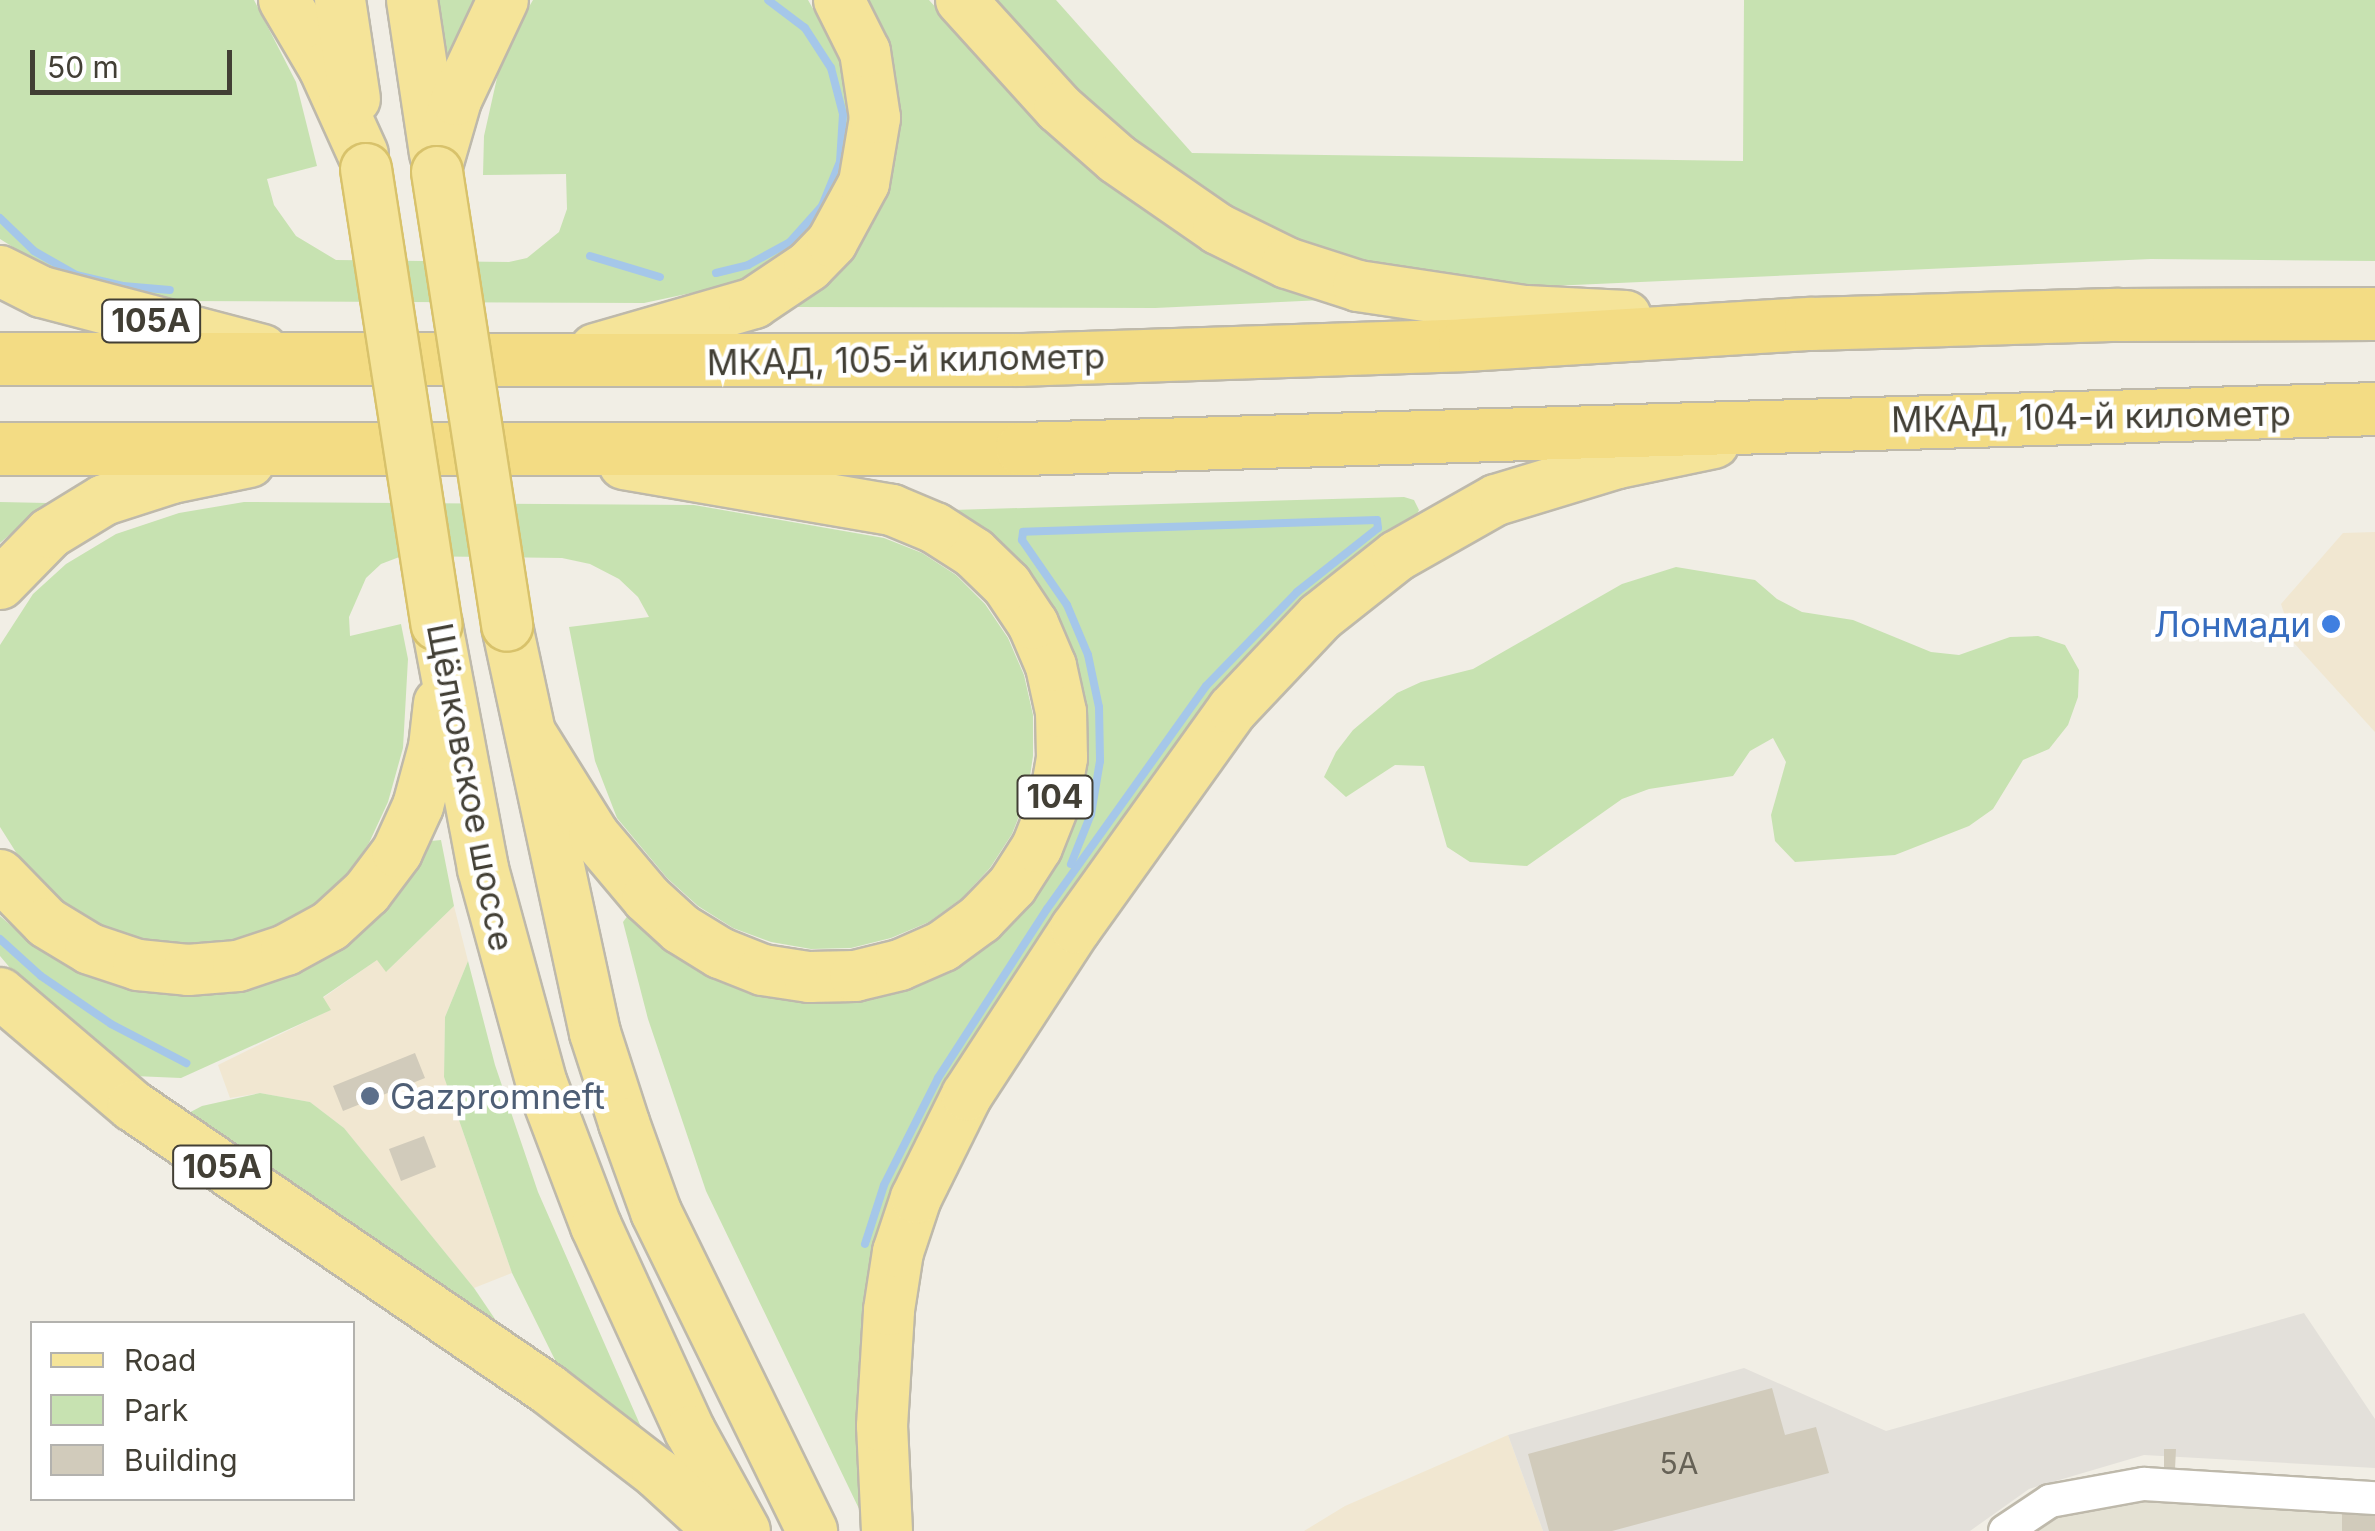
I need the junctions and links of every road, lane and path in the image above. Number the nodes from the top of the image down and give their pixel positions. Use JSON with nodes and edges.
{"nodes":[{"id":1,"x":284,"y":0,"type":"edge"},
{"id":2,"x":340,"y":0,"type":"edge"},
{"id":3,"x":412,"y":0,"type":"edge"},
{"id":4,"x":503,"y":0,"type":"edge"},
{"id":5,"x":839,"y":0,"type":"edge"},
{"id":6,"x":961,"y":0,"type":"edge"},
{"id":7,"x":365,"y":162,"type":"junction"},
{"id":8,"x":436,"y":169,"type":"junction"},
{"id":9,"x":0,"y":270,"type":"edge"},
{"id":10,"x":2375,"y":314,"type":"edge"},
{"id":11,"x":1811,"y":324,"type":"junction"},
{"id":12,"x":0,"y":359,"type":"edge"},
{"id":13,"x":307,"y":362,"type":"junction"},
{"id":14,"x":545,"y":362,"type":"junction"},
{"id":15,"x":2375,"y":410,"type":"edge"},
{"id":16,"x":1808,"y":423,"type":"junction"},
{"id":17,"x":0,"y":448,"type":"edge"},
{"id":18,"x":545,"y":451,"type":"junction"},
{"id":19,"x":305,"y":452,"type":"junction"},
{"id":20,"x":0,"y":584,"type":"edge"},
{"id":21,"x":440,"y":642,"type":"junction"},
{"id":22,"x":531,"y":734,"type":"junction"},
{"id":23,"x":0,"y":875,"type":"edge"},
{"id":24,"x":0,"y":993,"type":"edge"},
{"id":25,"x":2375,"y":1498,"type":"edge"},
{"id":26,"x":720,"y":1531,"type":"edge"},
{"id":27,"x":745,"y":1531,"type":"edge"},
{"id":28,"x":812,"y":1531,"type":"edge"},
{"id":29,"x":887,"y":1531,"type":"edge"},
{"id":30,"x":2005,"y":1531,"type":"edge"}],
"edges":[{"from":1,"to":7,"type":"main road"},
{"from":2,"to":7,"type":"main road","name":"Щёлковское шоссе"},
{"from":3,"to":8,"type":"main road","name":"Щёлковское шоссе"},
{"from":4,"to":8,"type":"main road"},
{"from":5,"to":14,"type":"main road"},
{"from":6,"to":11,"type":"main road"},
{"from":7,"to":21,"type":"main road","name":"Щёлковское шоссе","bridge":true},
{"from":8,"to":22,"type":"main road","name":"Щёлковское шоссе","bridge":true},
{"from":9,"to":13,"type":"main road","number":"105A"},
{"from":10,"to":11,"type":"highway"},
{"from":11,"to":14,"type":"highway","name":"МКАД, 105-й километр"},
{"from":12,"to":13,"type":"highway","name":"МКАД, 105-й километр"},
{"from":13,"to":14,"type":"highway","name":"МКАД, 105-й километр"},
{"from":15,"to":16,"type":"highway","name":"МКАД, 104-й километр"},
{"from":16,"to":18,"type":"highway"},
{"from":16,"to":29,"type":"main road"},
{"from":17,"to":19,"type":"highway"},
{"from":18,"to":19,"type":"highway"},
{"from":18,"to":22,"type":"main road","number":"104"},
{"from":19,"to":20,"type":"main road"},
{"from":21,"to":23,"type":"main road"},
{"from":21,"to":27,"type":"main road","name":"Щёлковское шоссе"},
{"from":22,"to":28,"type":"main road","name":"Щёлковское шоссе"},
{"from":24,"to":26,"type":"main road","number":"105A"},
{"from":25,"to":30,"type":"street"}]}
